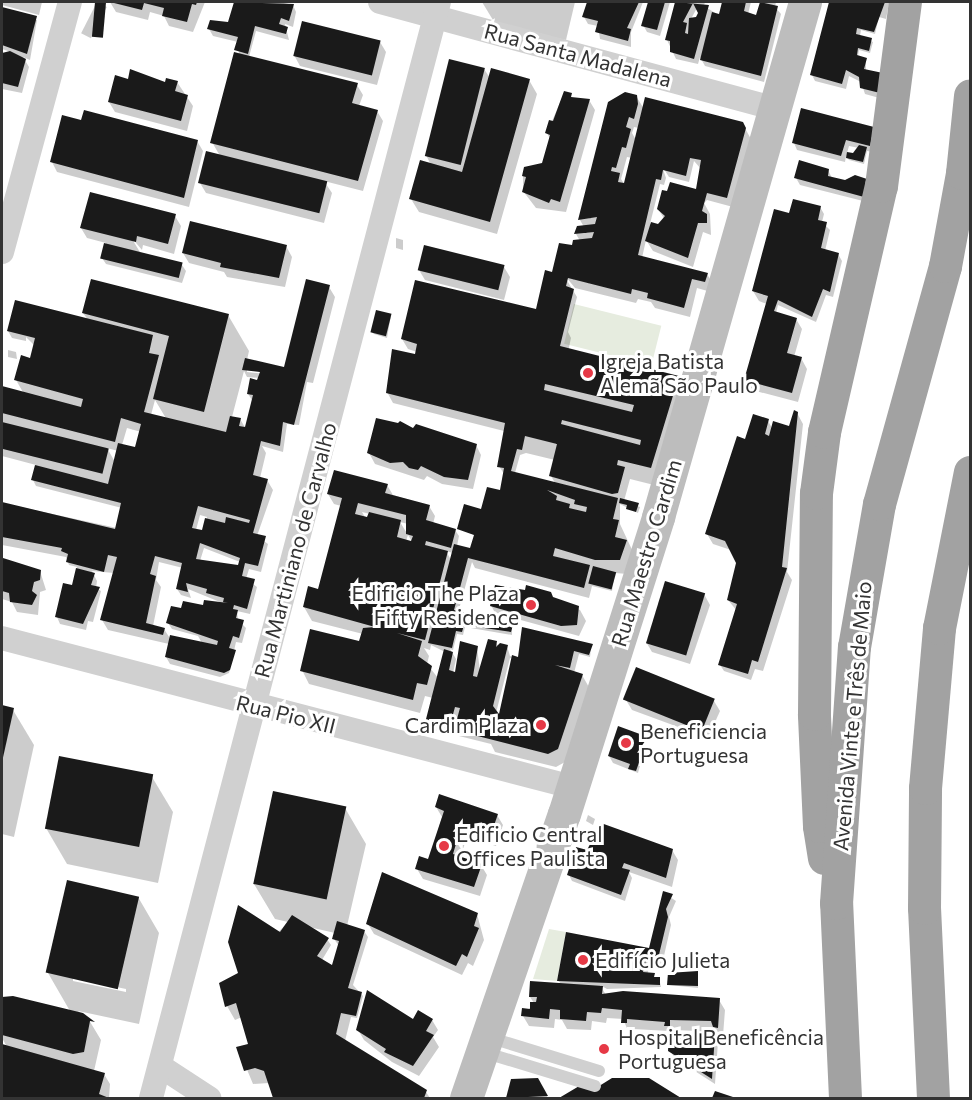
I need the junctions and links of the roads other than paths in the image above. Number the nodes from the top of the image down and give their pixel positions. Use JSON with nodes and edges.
{"nodes":[{"id":1,"x":70,"y":2,"type":"edge"},
{"id":2,"x":380,"y":2,"type":"edge"},
{"id":3,"x":805,"y":2,"type":"edge"},
{"id":4,"x":905,"y":2,"type":"edge"},
{"id":5,"x":437,"y":9,"type":"edge"},
{"id":6,"x":970,"y":95,"type":"edge"},
{"id":7,"x":776,"y":109,"type":"junction"},
{"id":8,"x":2,"y":252,"type":"edge"},
{"id":9,"x":970,"y":472,"type":"edge"},
{"id":10,"x":2,"y":638,"type":"edge"},
{"id":11,"x":253,"y":705,"type":"junction"},
{"id":12,"x":572,"y":787,"type":"junction"},
{"id":13,"x":836,"y":903,"type":"junction"},
{"id":14,"x":484,"y":1044,"type":"junction"},
{"id":15,"x":159,"y":1066,"type":"junction"},
{"id":16,"x":599,"y":1071,"type":"dead end"},
{"id":17,"x":595,"y":1086,"type":"dead end"},
{"id":18,"x":151,"y":1098,"type":"edge"},
{"id":19,"x":209,"y":1098,"type":"edge"},
{"id":20,"x":466,"y":1098,"type":"edge"},
{"id":21,"x":845,"y":1098,"type":"edge"},
{"id":22,"x":933,"y":1098,"type":"edge"}],
"edges":[{"from":1,"to":8,"type":"street"},
{"from":2,"to":5,"type":"street","name":"Rua Santa Madalena"},
{"from":3,"to":7,"type":"main road","name":"Rua Maestro Cardim"},
{"from":4,"to":13,"type":"highway"},
{"from":5,"to":7,"type":"street","name":"Rua Santa Madalena"},
{"from":5,"to":11,"type":"street","name":"Rua Martiniano de Carvalho"},
{"from":6,"to":13,"type":"highway","name":"Avenida Vinte e Três de Maio"},
{"from":7,"to":12,"type":"main road","name":"Rua Maestro Cardim"},
{"from":9,"to":22,"type":"highway"},
{"from":10,"to":11,"type":"street","name":"Rua Pio XII"},
{"from":11,"to":12,"type":"street","name":"Rua Pio XII"},
{"from":11,"to":15,"type":"street","name":"Rua Martiniano de Carvalho"},
{"from":12,"to":14,"type":"main road","name":"Rua Maestro Cardim"},
{"from":13,"to":21,"type":"highway","name":"Avenida Vinte e Três de Maio"},
{"from":14,"to":16,"type":"lane"},
{"from":14,"to":17,"type":"lane"},
{"from":14,"to":20,"type":"main road","name":"Rua Maestro Cardim"},
{"from":15,"to":18,"type":"street","name":"Rua Martiniano de Carvalho"},
{"from":15,"to":19,"type":"street"}]}
